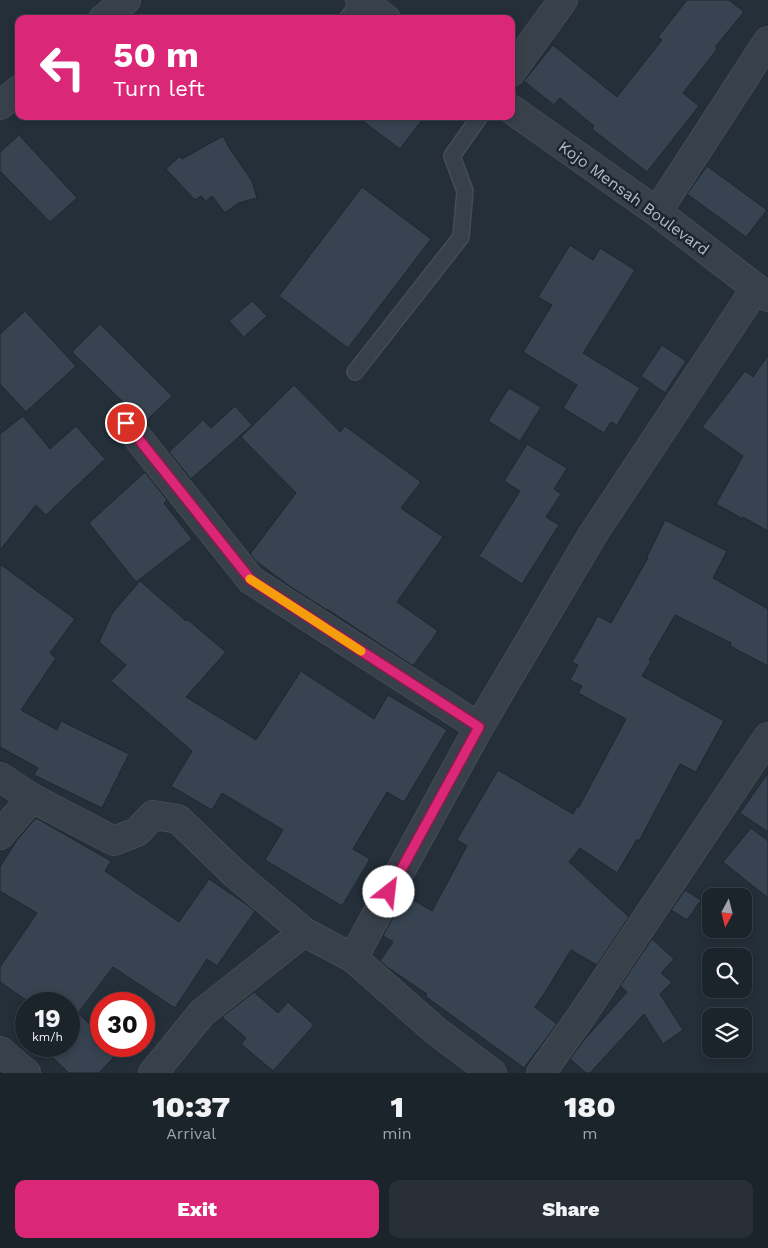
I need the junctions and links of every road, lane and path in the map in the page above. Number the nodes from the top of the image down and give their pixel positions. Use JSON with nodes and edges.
{"nodes":[{"id":1,"x":126,"y":0,"type":"edge"},
{"id":2,"x":361,"y":0,"type":"edge"},
{"id":3,"x":563,"y":0,"type":"edge"},
{"id":4,"x":108,"y":15,"type":"edge"},
{"id":5,"x":350,"y":15,"type":"edge"},
{"id":6,"x":381,"y":15,"type":"edge"},
{"id":7,"x":768,"y":41,"type":"edge"},
{"id":8,"x":515,"y":66,"type":"edge"},
{"id":9,"x":15,"y":93,"type":"edge"},
{"id":10,"x":0,"y":105,"type":"edge"},
{"id":11,"x":515,"y":112,"type":"edge"},
{"id":12,"x":477,"y":120,"type":"edge"},
{"id":13,"x":657,"y":212,"type":"junction"},
{"id":14,"x":762,"y":293,"type":"edge"},
{"id":15,"x":355,"y":372,"type":"dead end"},
{"id":16,"x":126,"y":423,"type":"dead end"},
{"id":17,"x":479,"y":727,"type":"junction"},
{"id":18,"x":768,"y":737,"type":"edge"},
{"id":19,"x":0,"y":777,"type":"edge"},
{"id":20,"x":32,"y":798,"type":"junction"},
{"id":21,"x":0,"y":835,"type":"edge"},
{"id":22,"x":304,"y":932,"type":"junction"},
{"id":23,"x":353,"y":958,"type":"junction"},
{"id":24,"x":0,"y":1051,"type":"edge"},
{"id":25,"x":26,"y":1073,"type":"edge"},
{"id":26,"x":153,"y":1073,"type":"edge"},
{"id":27,"x":492,"y":1073,"type":"edge"},
{"id":28,"x":541,"y":1073,"type":"edge"}],
"edges":[{"from":1,"to":4,"type":"street"},
{"from":2,"to":5,"type":"lane"},
{"from":2,"to":6,"type":"street"},
{"from":3,"to":8,"type":"street"},
{"from":7,"to":13,"type":"street"},
{"from":9,"to":10,"type":"street"},
{"from":11,"to":13,"type":"street","name":"Kojo Mensah Boulevard"},
{"from":12,"to":15,"type":"lane"},
{"from":13,"to":14,"type":"street","name":"Kojo Mensah Boulevard"},
{"from":14,"to":17,"type":"street"},
{"from":16,"to":17,"type":"street"},
{"from":17,"to":23,"type":"street"},
{"from":18,"to":28,"type":"street"},
{"from":19,"to":20,"type":"street"},
{"from":20,"to":21,"type":"street"},
{"from":20,"to":22,"type":"street"},
{"from":22,"to":23,"type":"street"},
{"from":22,"to":26,"type":"street"},
{"from":23,"to":27,"type":"street"},
{"from":24,"to":25,"type":"street"}]}
